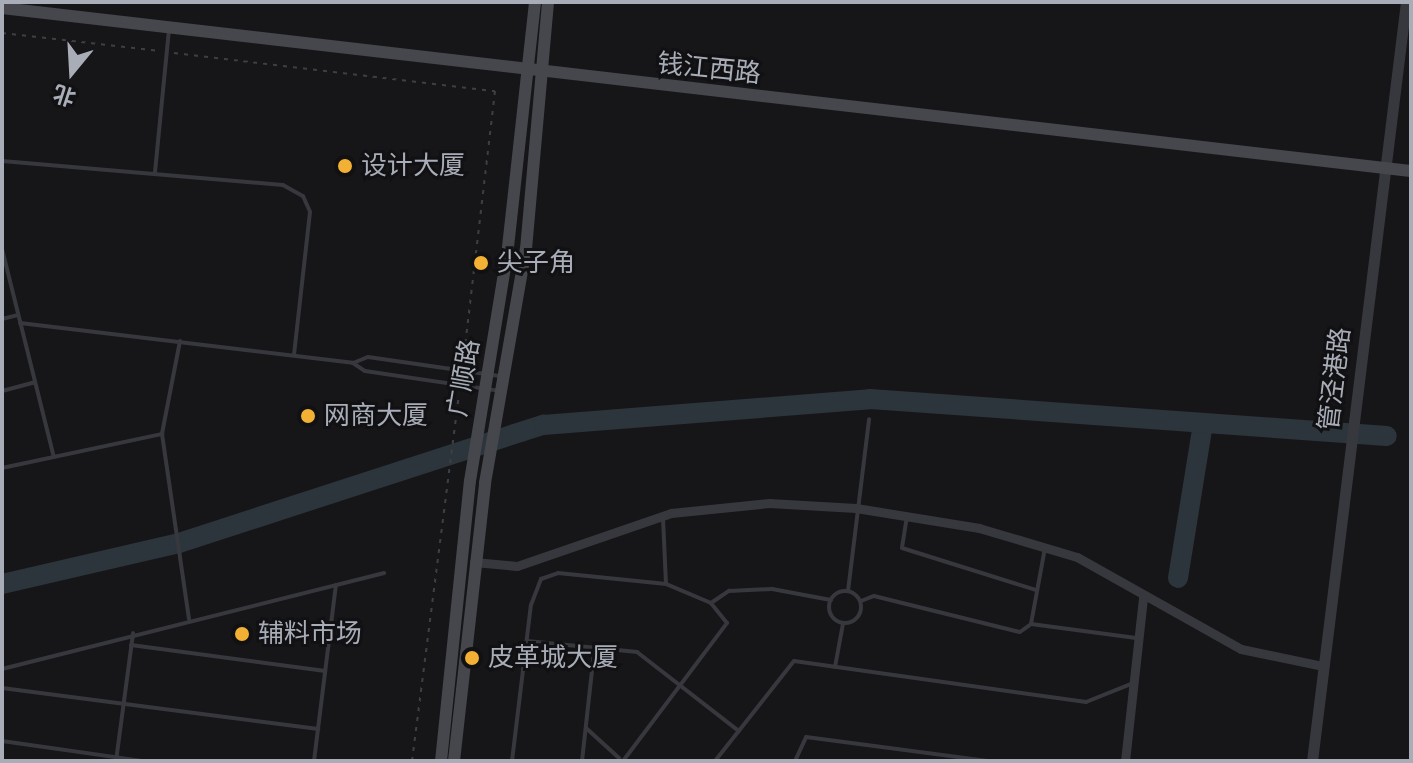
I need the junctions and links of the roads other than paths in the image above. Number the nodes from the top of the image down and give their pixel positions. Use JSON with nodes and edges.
{"nodes":[{"id":1,"x":535,"y":2,"type":"edge"},
{"id":2,"x":548,"y":2,"type":"edge"},
{"id":3,"x":1406,"y":2,"type":"edge"},
{"id":4,"x":2,"y":8,"type":"edge"},
{"id":5,"x":169,"y":28,"type":"junction"},
{"id":6,"x":526,"y":70,"type":"junction"},
{"id":7,"x":546,"y":73,"type":"junction"},
{"id":8,"x":2,"y":161,"type":"edge"},
{"id":9,"x":1384,"y":168,"type":"junction"},
{"id":10,"x":1411,"y":171,"type":"edge"},
{"id":11,"x":155,"y":172,"type":"junction"},
{"id":12,"x":2,"y":249,"type":"edge"},
{"id":13,"x":18,"y":315,"type":"junction"},
{"id":14,"x":2,"y":319,"type":"edge"},
{"id":15,"x":20,"y":323,"type":"junction"},
{"id":16,"x":180,"y":341,"type":"junction"},
{"id":17,"x":294,"y":355,"type":"junction"},
{"id":18,"x":353,"y":363,"type":"junction"},
{"id":19,"x":487,"y":374,"type":"junction"},
{"id":20,"x":503,"y":376,"type":"junction"},
{"id":21,"x":35,"y":382,"type":"junction"},
{"id":22,"x":484,"y":389,"type":"junction"},
{"id":23,"x":2,"y":391,"type":"edge"},
{"id":24,"x":500,"y":391,"type":"junction"},
{"id":25,"x":869,"y":419,"type":"dead end"},
{"id":26,"x":162,"y":434,"type":"junction"},
{"id":27,"x":54,"y":457,"type":"junction"},
{"id":28,"x":2,"y":468,"type":"edge"},
{"id":29,"x":856,"y":508,"type":"junction"},
{"id":30,"x":907,"y":514,"type":"junction"},
{"id":31,"x":663,"y":515,"type":"junction"},
{"id":32,"x":1045,"y":547,"type":"junction"},
{"id":33,"x":474,"y":562,"type":"junction"},
{"id":34,"x":384,"y":573,"type":"dead end"},
{"id":35,"x":666,"y":584,"type":"junction"},
{"id":36,"x":336,"y":585,"type":"junction"},
{"id":37,"x":1036,"y":590,"type":"junction"},
{"id":38,"x":848,"y":591,"type":"junction"},
{"id":39,"x":1143,"y":597,"type":"junction"},
{"id":40,"x":831,"y":600,"type":"junction"},
{"id":41,"x":861,"y":601,"type":"junction"},
{"id":42,"x":711,"y":603,"type":"junction"},
{"id":43,"x":189,"y":619,"type":"junction"},
{"id":44,"x":843,"y":624,"type":"junction"},
{"id":45,"x":1031,"y":624,"type":"junction"},
{"id":46,"x":133,"y":633,"type":"junction"},
{"id":47,"x":1136,"y":638,"type":"junction"},
{"id":48,"x":527,"y":641,"type":"junction"},
{"id":49,"x":131,"y":645,"type":"junction"},
{"id":50,"x":594,"y":651,"type":"junction"},
{"id":51,"x":1323,"y":666,"type":"junction"},
{"id":52,"x":835,"y":667,"type":"junction"},
{"id":53,"x":2,"y":669,"type":"edge"},
{"id":54,"x":325,"y":671,"type":"junction"},
{"id":55,"x":679,"y":683,"type":"junction"},
{"id":56,"x":1131,"y":684,"type":"junction"},
{"id":57,"x":2,"y":688,"type":"edge"},
{"id":58,"x":123,"y":704,"type":"junction"},
{"id":59,"x":586,"y":728,"type":"junction"},
{"id":60,"x":318,"y":729,"type":"junction"},
{"id":61,"x":739,"y":731,"type":"junction"},
{"id":62,"x":2,"y":741,"type":"edge"},
{"id":63,"x":116,"y":759,"type":"edge"},
{"id":64,"x":621,"y":759,"type":"edge"},
{"id":65,"x":142,"y":761,"type":"edge"},
{"id":66,"x":314,"y":761,"type":"edge"},
{"id":67,"x":441,"y":761,"type":"edge"},
{"id":68,"x":454,"y":761,"type":"edge"},
{"id":69,"x":512,"y":761,"type":"edge"},
{"id":70,"x":582,"y":761,"type":"edge"},
{"id":71,"x":715,"y":761,"type":"edge"},
{"id":72,"x":795,"y":761,"type":"edge"},
{"id":73,"x":989,"y":761,"type":"edge"},
{"id":74,"x":1125,"y":761,"type":"edge"},
{"id":75,"x":1312,"y":761,"type":"edge"}],
"edges":[{"from":1,"to":6,"type":"main road","name":"广顺路"},
{"from":2,"to":7,"type":"main road","name":"广顺路"},
{"from":3,"to":9,"type":"street","name":"管泾港路"},
{"from":4,"to":5,"type":"main road","name":"钱江西路"},
{"from":5,"to":6,"type":"main road","name":"钱江西路"},
{"from":5,"to":11,"type":"lane"},
{"from":6,"to":7,"type":"main road","name":"钱江西路"},
{"from":6,"to":19,"type":"main road","name":"广顺路"},
{"from":7,"to":9,"type":"main road","name":"钱江西路"},
{"from":7,"to":20,"type":"main road","name":"广顺路"},
{"from":8,"to":11,"type":"lane"},
{"from":9,"to":10,"type":"main road","name":"钱江西路"},
{"from":9,"to":51,"type":"street","name":"管泾港路"},
{"from":11,"to":17,"type":"lane"},
{"from":12,"to":13,"type":"lane"},
{"from":13,"to":14,"type":"lane"},
{"from":13,"to":15,"type":"lane"},
{"from":15,"to":16,"type":"lane"},
{"from":15,"to":21,"type":"lane"},
{"from":16,"to":17,"type":"lane"},
{"from":16,"to":26,"type":"lane"},
{"from":17,"to":18,"type":"lane"},
{"from":18,"to":19,"type":"lane"},
{"from":18,"to":22,"type":"lane"},
{"from":19,"to":20,"type":"lane"},
{"from":19,"to":22,"type":"main road","name":"广顺路"},
{"from":20,"to":24,"type":"main road","name":"广顺路"},
{"from":21,"to":23,"type":"lane"},
{"from":21,"to":27,"type":"lane"},
{"from":22,"to":24,"type":"lane"},
{"from":22,"to":67,"type":"main road","name":"广顺路"},
{"from":24,"to":33,"type":"main road","name":"广顺路"},
{"from":25,"to":29,"type":"lane"},
{"from":26,"to":27,"type":"lane"},
{"from":26,"to":43,"type":"lane"},
{"from":27,"to":28,"type":"lane"},
{"from":29,"to":30,"type":"street"},
{"from":29,"to":31,"type":"street"},
{"from":29,"to":38,"type":"lane"},
{"from":30,"to":32,"type":"street"},
{"from":30,"to":37,"type":"lane"},
{"from":31,"to":33,"type":"street"},
{"from":31,"to":35,"type":"lane"},
{"from":32,"to":37,"type":"lane"},
{"from":32,"to":39,"type":"street"},
{"from":33,"to":68,"type":"main road","name":"广顺路"},
{"from":34,"to":36,"type":"lane"},
{"from":35,"to":42,"type":"lane"},
{"from":35,"to":48,"type":"lane"},
{"from":36,"to":43,"type":"lane"},
{"from":36,"to":54,"type":"lane"},
{"from":37,"to":45,"type":"lane"},
{"from":38,"to":40,"type":"lane"},
{"from":38,"to":41,"type":"lane"},
{"from":39,"to":47,"type":"street"},
{"from":39,"to":51,"type":"street"},
{"from":40,"to":42,"type":"lane"},
{"from":40,"to":44,"type":"lane"},
{"from":41,"to":44,"type":"lane"},
{"from":41,"to":45,"type":"lane"},
{"from":42,"to":55,"type":"lane"},
{"from":43,"to":46,"type":"lane"},
{"from":44,"to":52,"type":"lane"},
{"from":45,"to":47,"type":"lane"},
{"from":46,"to":49,"type":"lane"},
{"from":46,"to":53,"type":"lane"},
{"from":47,"to":56,"type":"street"},
{"from":48,"to":50,"type":"lane"},
{"from":48,"to":69,"type":"lane"},
{"from":49,"to":54,"type":"lane"},
{"from":49,"to":58,"type":"lane"},
{"from":50,"to":55,"type":"lane"},
{"from":50,"to":59,"type":"lane"},
{"from":51,"to":75,"type":"street","name":"管泾港路"},
{"from":52,"to":56,"type":"lane"},
{"from":52,"to":61,"type":"lane"},
{"from":54,"to":60,"type":"lane"},
{"from":55,"to":61,"type":"lane"},
{"from":55,"to":64,"type":"lane"},
{"from":56,"to":74,"type":"street"},
{"from":57,"to":58,"type":"lane"},
{"from":58,"to":60,"type":"lane"},
{"from":58,"to":63,"type":"lane"},
{"from":59,"to":64,"type":"lane"},
{"from":59,"to":70,"type":"lane"},
{"from":60,"to":66,"type":"lane"},
{"from":61,"to":71,"type":"lane"},
{"from":62,"to":63,"type":"lane"},
{"from":63,"to":65,"type":"lane"},
{"from":72,"to":73,"type":"lane"}]}
